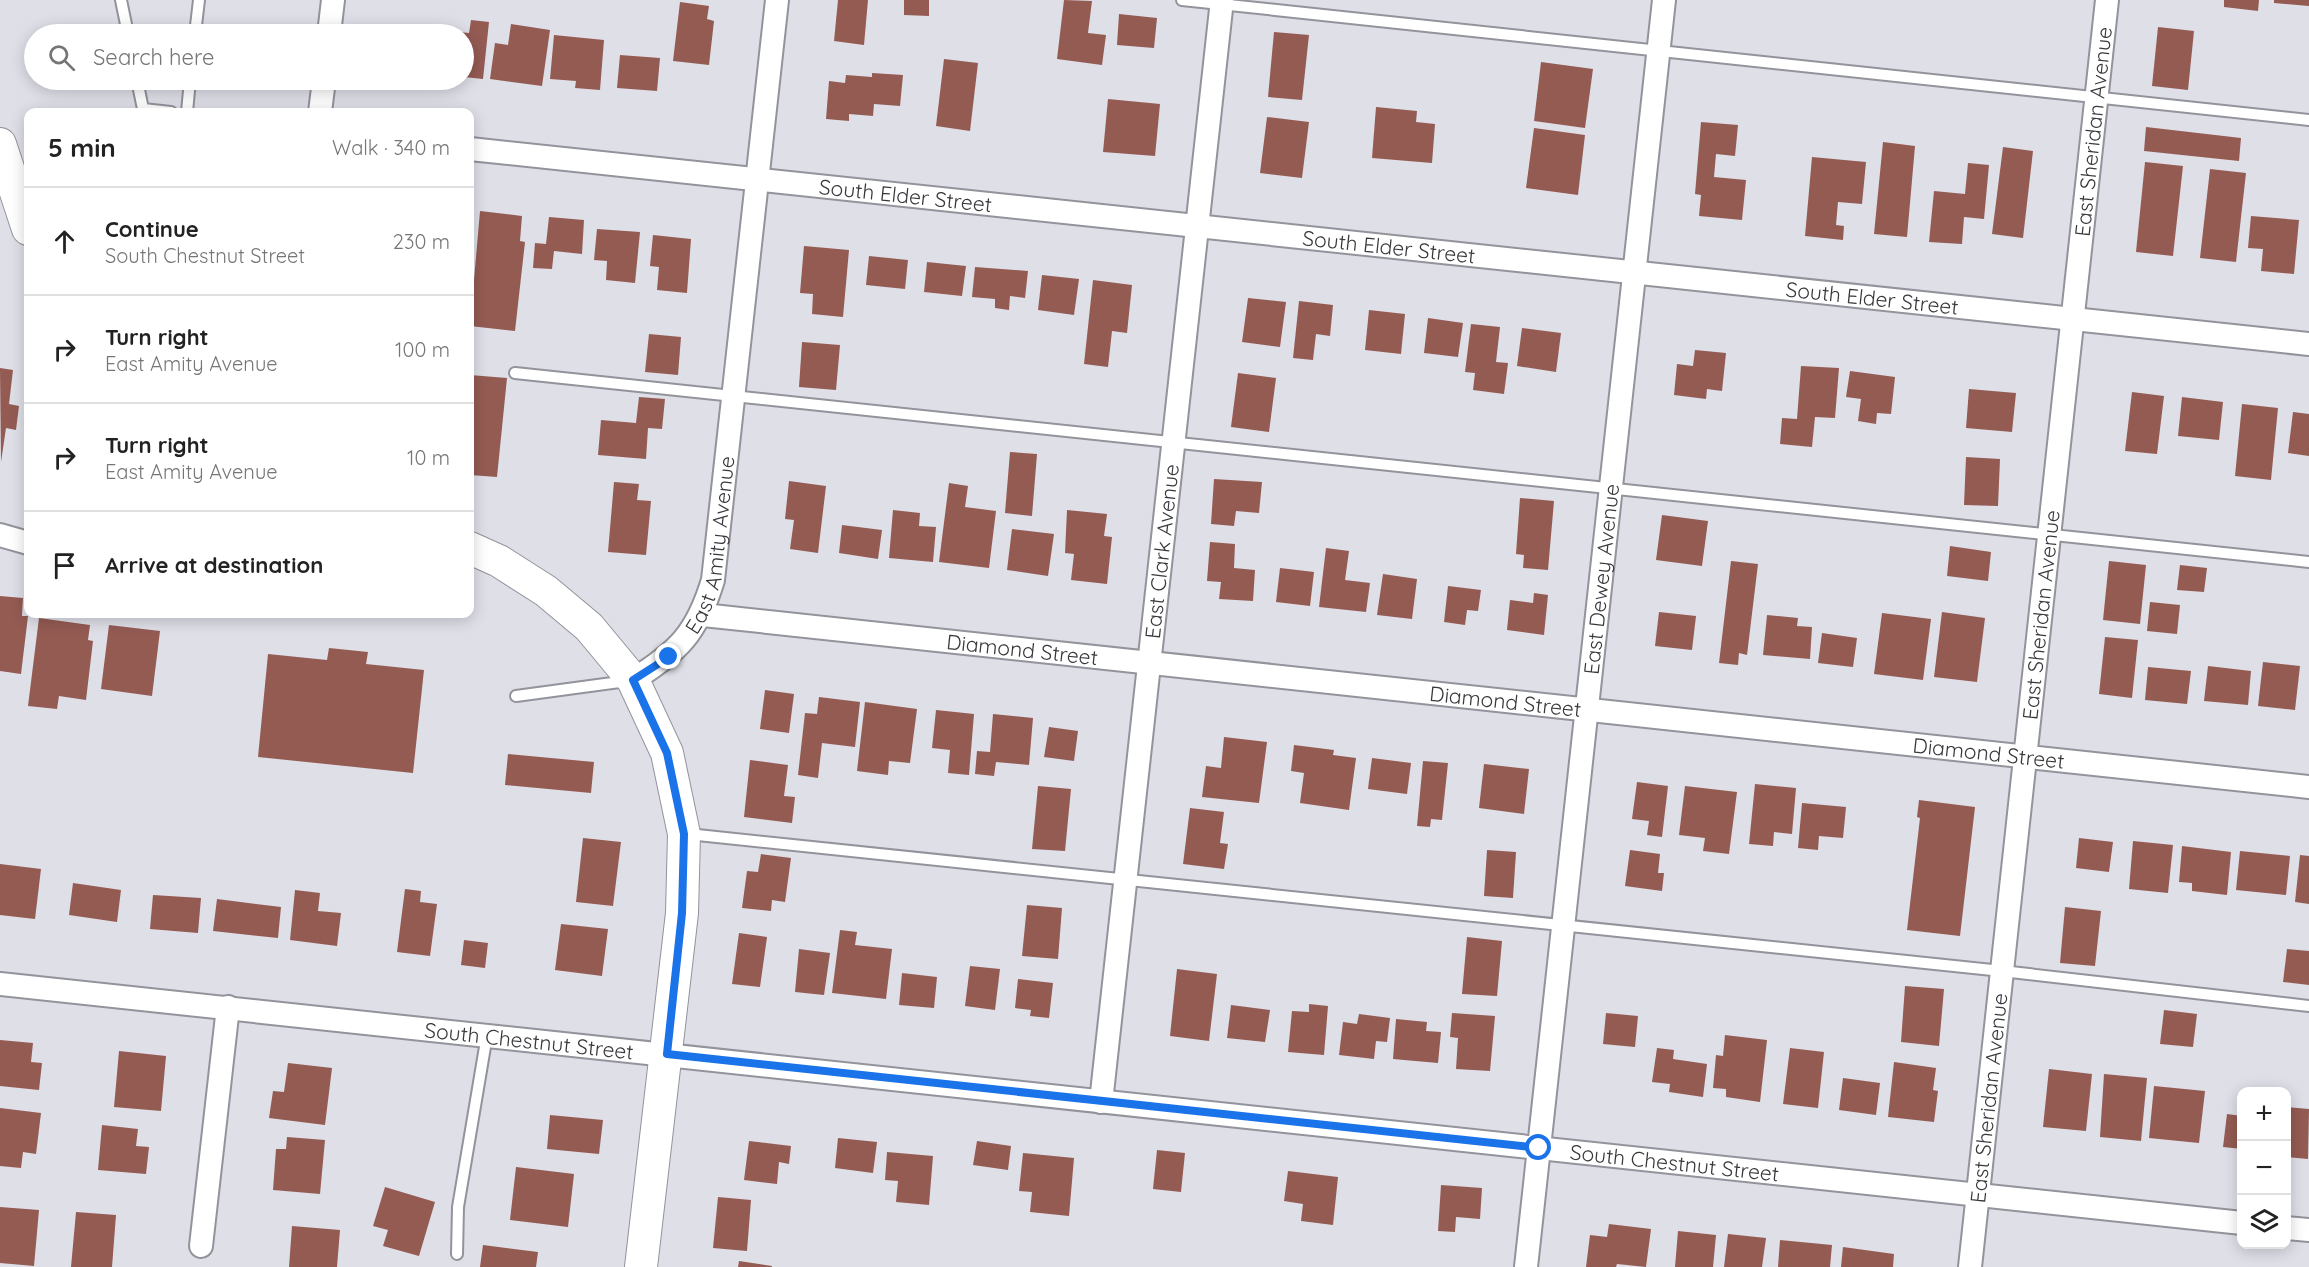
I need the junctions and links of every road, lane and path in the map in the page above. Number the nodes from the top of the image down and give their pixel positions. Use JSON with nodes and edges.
{"nodes":[{"id":1,"x":121,"y":0,"type":"edge"},
{"id":2,"x":199,"y":0,"type":"edge"},
{"id":3,"x":333,"y":0,"type":"edge"},
{"id":4,"x":777,"y":0,"type":"edge"},
{"id":5,"x":1182,"y":0,"type":"edge"},
{"id":6,"x":1664,"y":0,"type":"edge"},
{"id":7,"x":2107,"y":0,"type":"edge"},
{"id":8,"x":1221,"y":2,"type":"edge"},
{"id":9,"x":126,"y":24,"type":"edge"},
{"id":10,"x":196,"y":24,"type":"edge"},
{"id":11,"x":330,"y":24,"type":"edge"},
{"id":12,"x":1659,"y":51,"type":"junction"},
{"id":13,"x":139,"y":90,"type":"edge"},
{"id":14,"x":189,"y":90,"type":"edge"},
{"id":15,"x":323,"y":90,"type":"edge"},
{"id":16,"x":2096,"y":98,"type":"junction"},
{"id":17,"x":143,"y":108,"type":"edge"},
{"id":18,"x":187,"y":108,"type":"edge"},
{"id":19,"x":320,"y":108,"type":"edge"},
{"id":20,"x":2309,"y":120,"type":"edge"},
{"id":21,"x":0,"y":144,"type":"edge"},
{"id":22,"x":474,"y":149,"type":"edge"},
{"id":23,"x":757,"y":179,"type":"junction"},
{"id":24,"x":24,"y":217,"type":"edge"},
{"id":25,"x":1197,"y":226,"type":"junction"},
{"id":26,"x":1635,"y":273,"type":"junction"},
{"id":27,"x":2072,"y":318,"type":"junction"},
{"id":28,"x":2309,"y":344,"type":"edge"},
{"id":29,"x":515,"y":373,"type":"dead end"},
{"id":30,"x":734,"y":394,"type":"junction"},
{"id":31,"x":1174,"y":441,"type":"junction"},
{"id":32,"x":1611,"y":490,"type":"junction"},
{"id":33,"x":0,"y":535,"type":"edge"},
{"id":34,"x":2049,"y":536,"type":"junction"},
{"id":35,"x":24,"y":542,"type":"edge"},
{"id":36,"x":474,"y":550,"type":"edge"},
{"id":37,"x":2309,"y":562,"type":"edge"},
{"id":38,"x":703,"y":615,"type":"junction"},
{"id":39,"x":1150,"y":661,"type":"junction"},
{"id":40,"x":633,"y":680,"type":"junction"},
{"id":41,"x":516,"y":696,"type":"dead end"},
{"id":42,"x":1587,"y":710,"type":"junction"},
{"id":43,"x":2025,"y":757,"type":"junction"},
{"id":44,"x":2309,"y":787,"type":"edge"},
{"id":45,"x":684,"y":834,"type":"junction"},
{"id":46,"x":1126,"y":881,"type":"junction"},
{"id":47,"x":1563,"y":926,"type":"junction"},
{"id":48,"x":2002,"y":971,"type":"junction"},
{"id":49,"x":0,"y":984,"type":"edge"},
{"id":50,"x":2309,"y":1006,"type":"edge"},
{"id":51,"x":228,"y":1007,"type":"junction"},
{"id":52,"x":487,"y":1035,"type":"junction"},
{"id":53,"x":667,"y":1054,"type":"junction"},
{"id":54,"x":1101,"y":1102,"type":"junction"},
{"id":55,"x":1539,"y":1148,"type":"junction"},
{"id":56,"x":1978,"y":1194,"type":"junction"},
{"id":57,"x":2237,"y":1223,"type":"edge"},
{"id":58,"x":2291,"y":1228,"type":"edge"},
{"id":59,"x":2309,"y":1230,"type":"edge"},
{"id":60,"x":201,"y":1246,"type":"dead end"},
{"id":61,"x":457,"y":1254,"type":"dead end"},
{"id":62,"x":641,"y":1267,"type":"edge"},
{"id":63,"x":1526,"y":1267,"type":"edge"},
{"id":64,"x":1970,"y":1267,"type":"edge"}],
"edges":[{"from":1,"to":9,"type":"lane"},
{"from":2,"to":10,"type":"lane"},
{"from":3,"to":11,"type":"street"},
{"from":4,"to":23,"type":"street","name":"East Amity Avenue"},
{"from":5,"to":8,"type":"lane"},
{"from":6,"to":12,"type":"street","name":"East Dewey Avenue"},
{"from":7,"to":16,"type":"street","name":"East Sheridan Avenue"},
{"from":8,"to":12,"type":"lane"},
{"from":8,"to":25,"type":"street","name":"East Clark Avenue"},
{"from":12,"to":16,"type":"lane"},
{"from":12,"to":26,"type":"street","name":"East Dewey Avenue"},
{"from":13,"to":17,"type":"lane"},
{"from":14,"to":18,"type":"lane"},
{"from":15,"to":19,"type":"street"},
{"from":16,"to":20,"type":"lane"},
{"from":16,"to":27,"type":"street","name":"East Sheridan Avenue"},
{"from":21,"to":24,"type":"main road"},
{"from":22,"to":23,"type":"street","name":"South Elder Street"},
{"from":23,"to":25,"type":"street","name":"South Elder Street"},
{"from":23,"to":30,"type":"street","name":"East Amity Avenue"},
{"from":25,"to":26,"type":"street","name":"South Elder Street"},
{"from":25,"to":31,"type":"street","name":"East Clark Avenue"},
{"from":26,"to":27,"type":"street","name":"South Elder Street"},
{"from":26,"to":32,"type":"street","name":"East Dewey Avenue"},
{"from":27,"to":28,"type":"street","name":"South Elder Street"},
{"from":27,"to":34,"type":"street","name":"East Sheridan Avenue"},
{"from":29,"to":30,"type":"lane"},
{"from":30,"to":31,"type":"lane"},
{"from":30,"to":38,"type":"street","name":"East Amity Avenue"},
{"from":31,"to":32,"type":"lane"},
{"from":31,"to":39,"type":"street","name":"East Clark Avenue"},
{"from":32,"to":34,"type":"lane"},
{"from":32,"to":42,"type":"street","name":"East Dewey Avenue"},
{"from":33,"to":35,"type":"street"},
{"from":34,"to":37,"type":"lane"},
{"from":34,"to":43,"type":"street","name":"East Sheridan Avenue"},
{"from":36,"to":40,"type":"main road"},
{"from":38,"to":39,"type":"street","name":"Diamond Street"},
{"from":38,"to":40,"type":"street","name":"East Amity Avenue"},
{"from":39,"to":42,"type":"street","name":"Diamond Street"},
{"from":39,"to":46,"type":"street","name":"East Clark Avenue"},
{"from":40,"to":41,"type":"lane"},
{"from":40,"to":45,"type":"main road"},
{"from":42,"to":43,"type":"street","name":"Diamond Street"},
{"from":42,"to":47,"type":"street","name":"East Dewey Avenue"},
{"from":43,"to":44,"type":"street","name":"Diamond Street"},
{"from":43,"to":48,"type":"street","name":"East Sheridan Avenue"},
{"from":45,"to":46,"type":"lane"},
{"from":45,"to":53,"type":"main road"},
{"from":46,"to":47,"type":"lane"},
{"from":46,"to":54,"type":"street","name":"East Clark Avenue"},
{"from":47,"to":48,"type":"lane"},
{"from":47,"to":55,"type":"street","name":"East Dewey Avenue"},
{"from":48,"to":50,"type":"lane"},
{"from":48,"to":56,"type":"street","name":"East Sheridan Avenue"},
{"from":49,"to":51,"type":"street","name":"South Chestnut Street"},
{"from":51,"to":52,"type":"street","name":"South Chestnut Street"},
{"from":51,"to":60,"type":"street"},
{"from":52,"to":53,"type":"street","name":"South Chestnut Street"},
{"from":52,"to":61,"type":"lane"},
{"from":53,"to":54,"type":"street","name":"South Chestnut Street"},
{"from":53,"to":62,"type":"main road"},
{"from":54,"to":55,"type":"street","name":"South Chestnut Street"},
{"from":55,"to":56,"type":"street","name":"South Chestnut Street"},
{"from":55,"to":63,"type":"street","name":"East Dewey Avenue"},
{"from":56,"to":57,"type":"street","name":"South Chestnut Street"},
{"from":56,"to":64,"type":"street","name":"East Sheridan Avenue"},
{"from":58,"to":59,"type":"street"}]}
